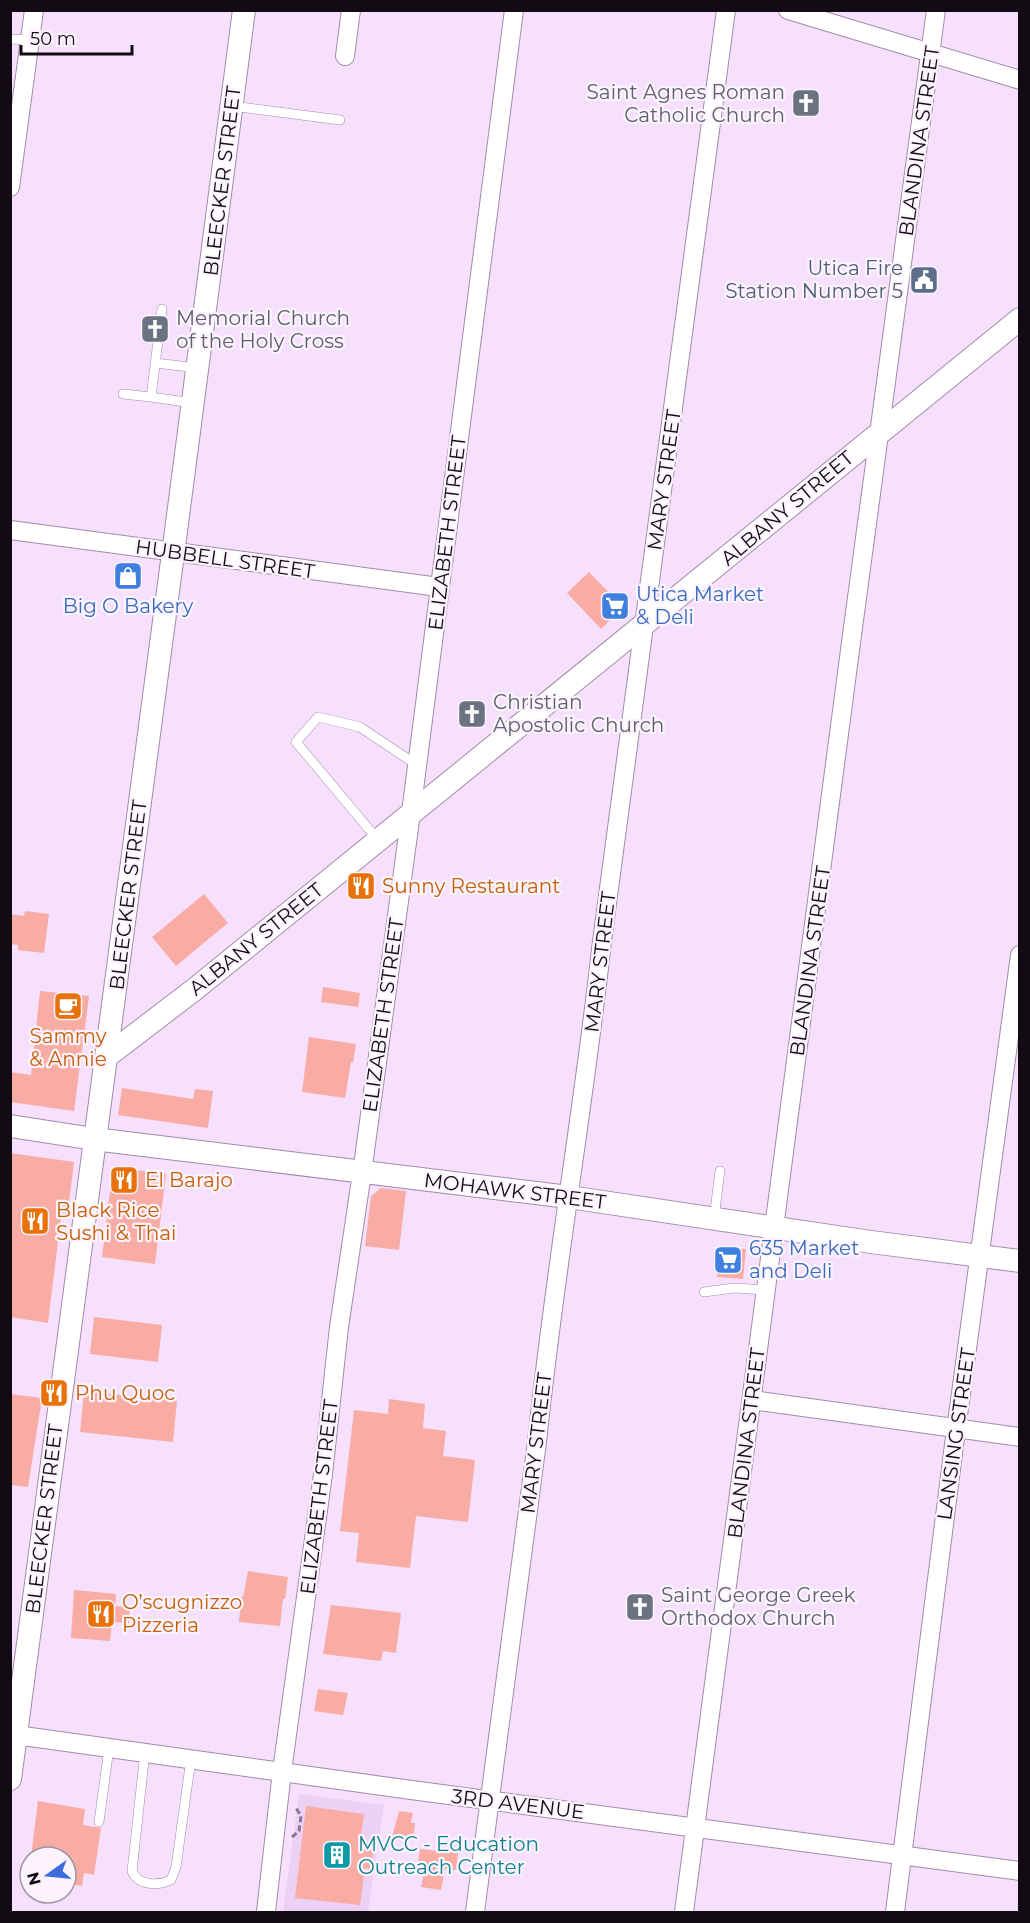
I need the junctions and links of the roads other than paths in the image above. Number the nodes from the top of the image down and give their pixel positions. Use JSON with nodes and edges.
{"nodes":[{"id":1,"x":33,"y":10,"type":"edge"},
{"id":2,"x":244,"y":10,"type":"edge"},
{"id":3,"x":351,"y":10,"type":"edge"},
{"id":4,"x":514,"y":10,"type":"edge"},
{"id":5,"x":726,"y":10,"type":"edge"},
{"id":6,"x":788,"y":10,"type":"edge"},
{"id":7,"x":936,"y":10,"type":"edge"},
{"id":8,"x":10,"y":39,"type":"edge"},
{"id":9,"x":30,"y":40,"type":"junction"},
{"id":10,"x":930,"y":54,"type":"junction"},
{"id":11,"x":345,"y":56,"type":"dead end"},
{"id":12,"x":1020,"y":80,"type":"edge"},
{"id":13,"x":232,"y":106,"type":"junction"},
{"id":14,"x":340,"y":120,"type":"dead end"},
{"id":15,"x":14,"y":136,"type":"edge"},
{"id":16,"x":10,"y":187,"type":"edge"},
{"id":17,"x":162,"y":309,"type":"dead end"},
{"id":18,"x":1020,"y":319,"type":"edge"},
{"id":19,"x":155,"y":363,"type":"junction"},
{"id":20,"x":198,"y":368,"type":"junction"},
{"id":21,"x":123,"y":394,"type":"dead end"},
{"id":22,"x":151,"y":397,"type":"junction"},
{"id":23,"x":193,"y":404,"type":"junction"},
{"id":24,"x":879,"y":431,"type":"junction"},
{"id":25,"x":10,"y":530,"type":"edge"},
{"id":26,"x":173,"y":552,"type":"junction"},
{"id":27,"x":439,"y":587,"type":"junction"},
{"id":28,"x":644,"y":625,"type":"junction"},
{"id":29,"x":417,"y":765,"type":"junction"},
{"id":30,"x":411,"y":813,"type":"junction"},
{"id":31,"x":378,"y":840,"type":"junction"},
{"id":32,"x":1020,"y":955,"type":"edge"},
{"id":33,"x":106,"y":1057,"type":"junction"},
{"id":34,"x":10,"y":1126,"type":"edge"},
{"id":35,"x":94,"y":1139,"type":"junction"},
{"id":36,"x":720,"y":1172,"type":"dead end"},
{"id":37,"x":362,"y":1173,"type":"junction"},
{"id":38,"x":569,"y":1197,"type":"junction"},
{"id":39,"x":714,"y":1218,"type":"junction"},
{"id":40,"x":774,"y":1227,"type":"junction"},
{"id":41,"x":979,"y":1255,"type":"junction"},
{"id":42,"x":1020,"y":1261,"type":"edge"},
{"id":43,"x":766,"y":1290,"type":"junction"},
{"id":44,"x":704,"y":1292,"type":"dead end"},
{"id":45,"x":752,"y":1400,"type":"junction"},
{"id":46,"x":956,"y":1430,"type":"junction"},
{"id":47,"x":1020,"y":1437,"type":"edge"},
{"id":48,"x":16,"y":1735,"type":"junction"},
{"id":49,"x":109,"y":1748,"type":"junction"},
{"id":50,"x":145,"y":1752,"type":"junction"},
{"id":51,"x":191,"y":1759,"type":"junction"},
{"id":52,"x":282,"y":1771,"type":"junction"},
{"id":53,"x":10,"y":1779,"type":"edge"},
{"id":54,"x":489,"y":1799,"type":"junction"},
{"id":55,"x":99,"y":1822,"type":"dead end"},
{"id":56,"x":696,"y":1827,"type":"junction"},
{"id":57,"x":902,"y":1855,"type":"junction"},
{"id":58,"x":1020,"y":1871,"type":"edge"},
{"id":59,"x":266,"y":1912,"type":"edge"},
{"id":60,"x":475,"y":1912,"type":"edge"},
{"id":61,"x":684,"y":1912,"type":"edge"},
{"id":62,"x":895,"y":1912,"type":"edge"}],
"edges":[{"from":1,"to":9,"type":"street"},
{"from":2,"to":13,"type":"street","name":"BLEECKER STREET"},
{"from":3,"to":11,"type":"street"},
{"from":4,"to":27,"type":"street","name":"ELIZABETH STREET"},
{"from":5,"to":28,"type":"street","name":"MARY STREET"},
{"from":6,"to":10,"type":"street"},
{"from":7,"to":10,"type":"street","name":"BLANDINA STREET"},
{"from":8,"to":9,"type":"lane"},
{"from":9,"to":15,"type":"street"},
{"from":10,"to":12,"type":"street"},
{"from":10,"to":24,"type":"street","name":"BLANDINA STREET"},
{"from":13,"to":14,"type":"lane"},
{"from":13,"to":20,"type":"street","name":"BLEECKER STREET"},
{"from":15,"to":16,"type":"street"},
{"from":17,"to":19,"type":"lane"},
{"from":18,"to":24,"type":"street","name":"ALBANY STREET"},
{"from":19,"to":20,"type":"lane"},
{"from":19,"to":22,"type":"lane"},
{"from":20,"to":23,"type":"street","name":"BLEECKER STREET"},
{"from":21,"to":22,"type":"lane"},
{"from":22,"to":23,"type":"lane"},
{"from":23,"to":26,"type":"street","name":"BLEECKER STREET"},
{"from":24,"to":28,"type":"street","name":"ALBANY STREET"},
{"from":24,"to":40,"type":"street","name":"BLANDINA STREET"},
{"from":25,"to":26,"type":"street","name":"HUBBELL STREET"},
{"from":26,"to":27,"type":"street","name":"HUBBELL STREET"},
{"from":26,"to":33,"type":"street","name":"BLEECKER STREET"},
{"from":27,"to":29,"type":"street","name":"ELIZABETH STREET"},
{"from":28,"to":30,"type":"street","name":"ALBANY STREET"},
{"from":28,"to":38,"type":"street","name":"MARY STREET"},
{"from":29,"to":30,"type":"street","name":"ELIZABETH STREET"},
{"from":29,"to":31,"type":"lane"},
{"from":30,"to":31,"type":"street","name":"ALBANY STREET"},
{"from":30,"to":37,"type":"street","name":"ELIZABETH STREET"},
{"from":31,"to":33,"type":"street","name":"ALBANY STREET"},
{"from":32,"to":41,"type":"street","name":"LANSING STREET"},
{"from":33,"to":35,"type":"street","name":"BLEECKER STREET"},
{"from":34,"to":35,"type":"street","name":"MOHAWK STREET"},
{"from":35,"to":37,"type":"street","name":"MOHAWK STREET"},
{"from":35,"to":48,"type":"street","name":"BLEECKER STREET"},
{"from":36,"to":39,"type":"lane"},
{"from":37,"to":38,"type":"street","name":"MOHAWK STREET"},
{"from":37,"to":52,"type":"street","name":"ELIZABETH STREET"},
{"from":38,"to":39,"type":"street","name":"MOHAWK STREET"},
{"from":38,"to":54,"type":"street","name":"MARY STREET"},
{"from":39,"to":40,"type":"street","name":"MOHAWK STREET"},
{"from":40,"to":41,"type":"street","name":"MOHAWK STREET"},
{"from":40,"to":43,"type":"street","name":"BLANDINA STREET"},
{"from":41,"to":42,"type":"street","name":"MOHAWK STREET"},
{"from":41,"to":46,"type":"street","name":"LANSING STREET"},
{"from":43,"to":44,"type":"lane"},
{"from":43,"to":45,"type":"street","name":"BLANDINA STREET"},
{"from":45,"to":46,"type":"street"},
{"from":45,"to":56,"type":"street","name":"BLANDINA STREET"},
{"from":46,"to":47,"type":"street"},
{"from":46,"to":57,"type":"street","name":"LANSING STREET"},
{"from":48,"to":49,"type":"street","name":"3RD AVENUE"},
{"from":48,"to":53,"type":"street","name":"BLEECKER STREET"},
{"from":49,"to":50,"type":"street","name":"3RD AVENUE"},
{"from":49,"to":55,"type":"lane"},
{"from":50,"to":51,"type":"street","name":"3RD AVENUE"},
{"from":50,"to":51,"type":"lane"},
{"from":51,"to":52,"type":"street","name":"3RD AVENUE"},
{"from":52,"to":54,"type":"street","name":"3RD AVENUE"},
{"from":52,"to":59,"type":"street","name":"ELIZABETH STREET"},
{"from":54,"to":56,"type":"street","name":"3RD AVENUE"},
{"from":54,"to":60,"type":"street","name":"MARY STREET"},
{"from":56,"to":57,"type":"street","name":"3RD AVENUE"},
{"from":56,"to":61,"type":"street","name":"BLANDINA STREET"},
{"from":57,"to":58,"type":"street","name":"3RD AVENUE"},
{"from":57,"to":62,"type":"street","name":"LANSING STREET"}]}
